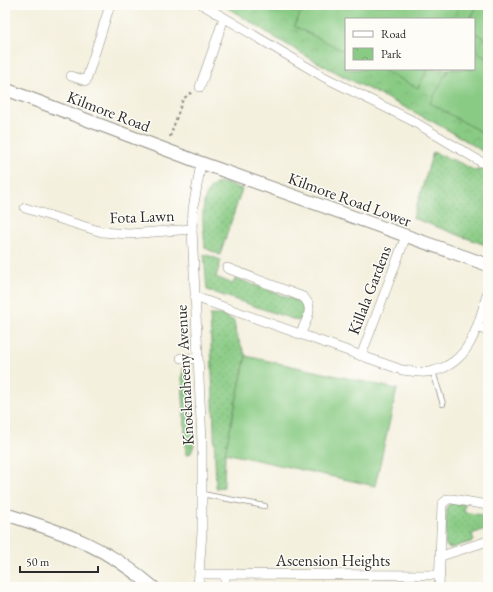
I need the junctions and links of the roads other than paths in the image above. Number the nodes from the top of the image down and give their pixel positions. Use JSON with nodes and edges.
{"nodes":[{"id":1,"x":110,"y":5,"type":"edge"},
{"id":2,"x":203,"y":5,"type":"edge"},
{"id":3,"x":224,"y":18,"type":"junction"},
{"id":4,"x":71,"y":76,"type":"dead end"},
{"id":5,"x":200,"y":87,"type":"road end"},
{"id":6,"x":5,"y":89,"type":"edge"},
{"id":7,"x":201,"y":163,"type":"junction"},
{"id":8,"x":488,"y":166,"type":"edge"},
{"id":9,"x":25,"y":208,"type":"dead end"},
{"id":10,"x":192,"y":229,"type":"junction"},
{"id":11,"x":406,"y":236,"type":"junction"},
{"id":12,"x":488,"y":265,"type":"edge"},
{"id":13,"x":227,"y":268,"type":"dead end"},
{"id":14,"x":488,"y":291,"type":"edge"},
{"id":15,"x":195,"y":297,"type":"junction"},
{"id":16,"x":477,"y":327,"type":"junction"},
{"id":17,"x":488,"y":331,"type":"edge"},
{"id":18,"x":300,"y":335,"type":"junction"},
{"id":19,"x":361,"y":356,"type":"junction"},
{"id":20,"x":181,"y":358,"type":"dead end"},
{"id":21,"x":197,"y":359,"type":"junction"},
{"id":22,"x":433,"y":372,"type":"junction"},
{"id":23,"x":443,"y":404,"type":"dead end"},
{"id":24,"x":202,"y":494,"type":"junction"},
{"id":25,"x":488,"y":505,"type":"edge"},
{"id":26,"x":265,"y":506,"type":"dead end"},
{"id":27,"x":5,"y":514,"type":"edge"},
{"id":28,"x":488,"y":541,"type":"edge"},
{"id":29,"x":441,"y":556,"type":"junction"},
{"id":30,"x":200,"y":574,"type":"junction"},
{"id":31,"x":440,"y":575,"type":"junction"},
{"id":32,"x":225,"y":576,"type":"junction"},
{"id":33,"x":153,"y":587,"type":"edge"},
{"id":34,"x":198,"y":587,"type":"edge"},
{"id":35,"x":225,"y":587,"type":"edge"},
{"id":36,"x":439,"y":587,"type":"edge"}],
"edges":[{"from":1,"to":4,"type":"street"},
{"from":2,"to":3,"type":"street"},
{"from":3,"to":5,"type":"street"},
{"from":3,"to":8,"type":"street"},
{"from":6,"to":7,"type":"street","name":"Kilmore Road"},
{"from":7,"to":10,"type":"street","name":"Knocknaheeny Avenue"},
{"from":7,"to":11,"type":"street","name":"Kilmore Road Lower"},
{"from":9,"to":10,"type":"street","name":"Fota Lawn"},
{"from":10,"to":15,"type":"street","name":"Knocknaheeny Avenue"},
{"from":11,"to":12,"type":"street","name":"Kilmore Road Lower"},
{"from":11,"to":19,"type":"street","name":"Killala Gardens"},
{"from":13,"to":18,"type":"street"},
{"from":14,"to":16,"type":"street"},
{"from":15,"to":18,"type":"street","name":"Killala Gardens"},
{"from":15,"to":21,"type":"street","name":"Knocknaheeny Avenue"},
{"from":16,"to":17,"type":"street"},
{"from":16,"to":22,"type":"street"},
{"from":18,"to":19,"type":"street","name":"Killala Gardens"},
{"from":19,"to":22,"type":"street","name":"Killala Gardens"},
{"from":20,"to":21,"type":"street"},
{"from":21,"to":24,"type":"street","name":"Knocknaheeny Avenue"},
{"from":22,"to":23,"type":"lane"},
{"from":24,"to":26,"type":"lane"},
{"from":24,"to":30,"type":"street","name":"Knocknaheeny Avenue"},
{"from":25,"to":29,"type":"street"},
{"from":27,"to":33,"type":"street"},
{"from":28,"to":29,"type":"street"},
{"from":29,"to":31,"type":"street"},
{"from":30,"to":32,"type":"street","name":"Ascension Heights"},
{"from":30,"to":34,"type":"street","name":"Knocknaheeny Avenue"},
{"from":31,"to":32,"type":"street","name":"Ascension Heights"},
{"from":31,"to":36,"type":"street"},
{"from":32,"to":35,"type":"street"}]}
